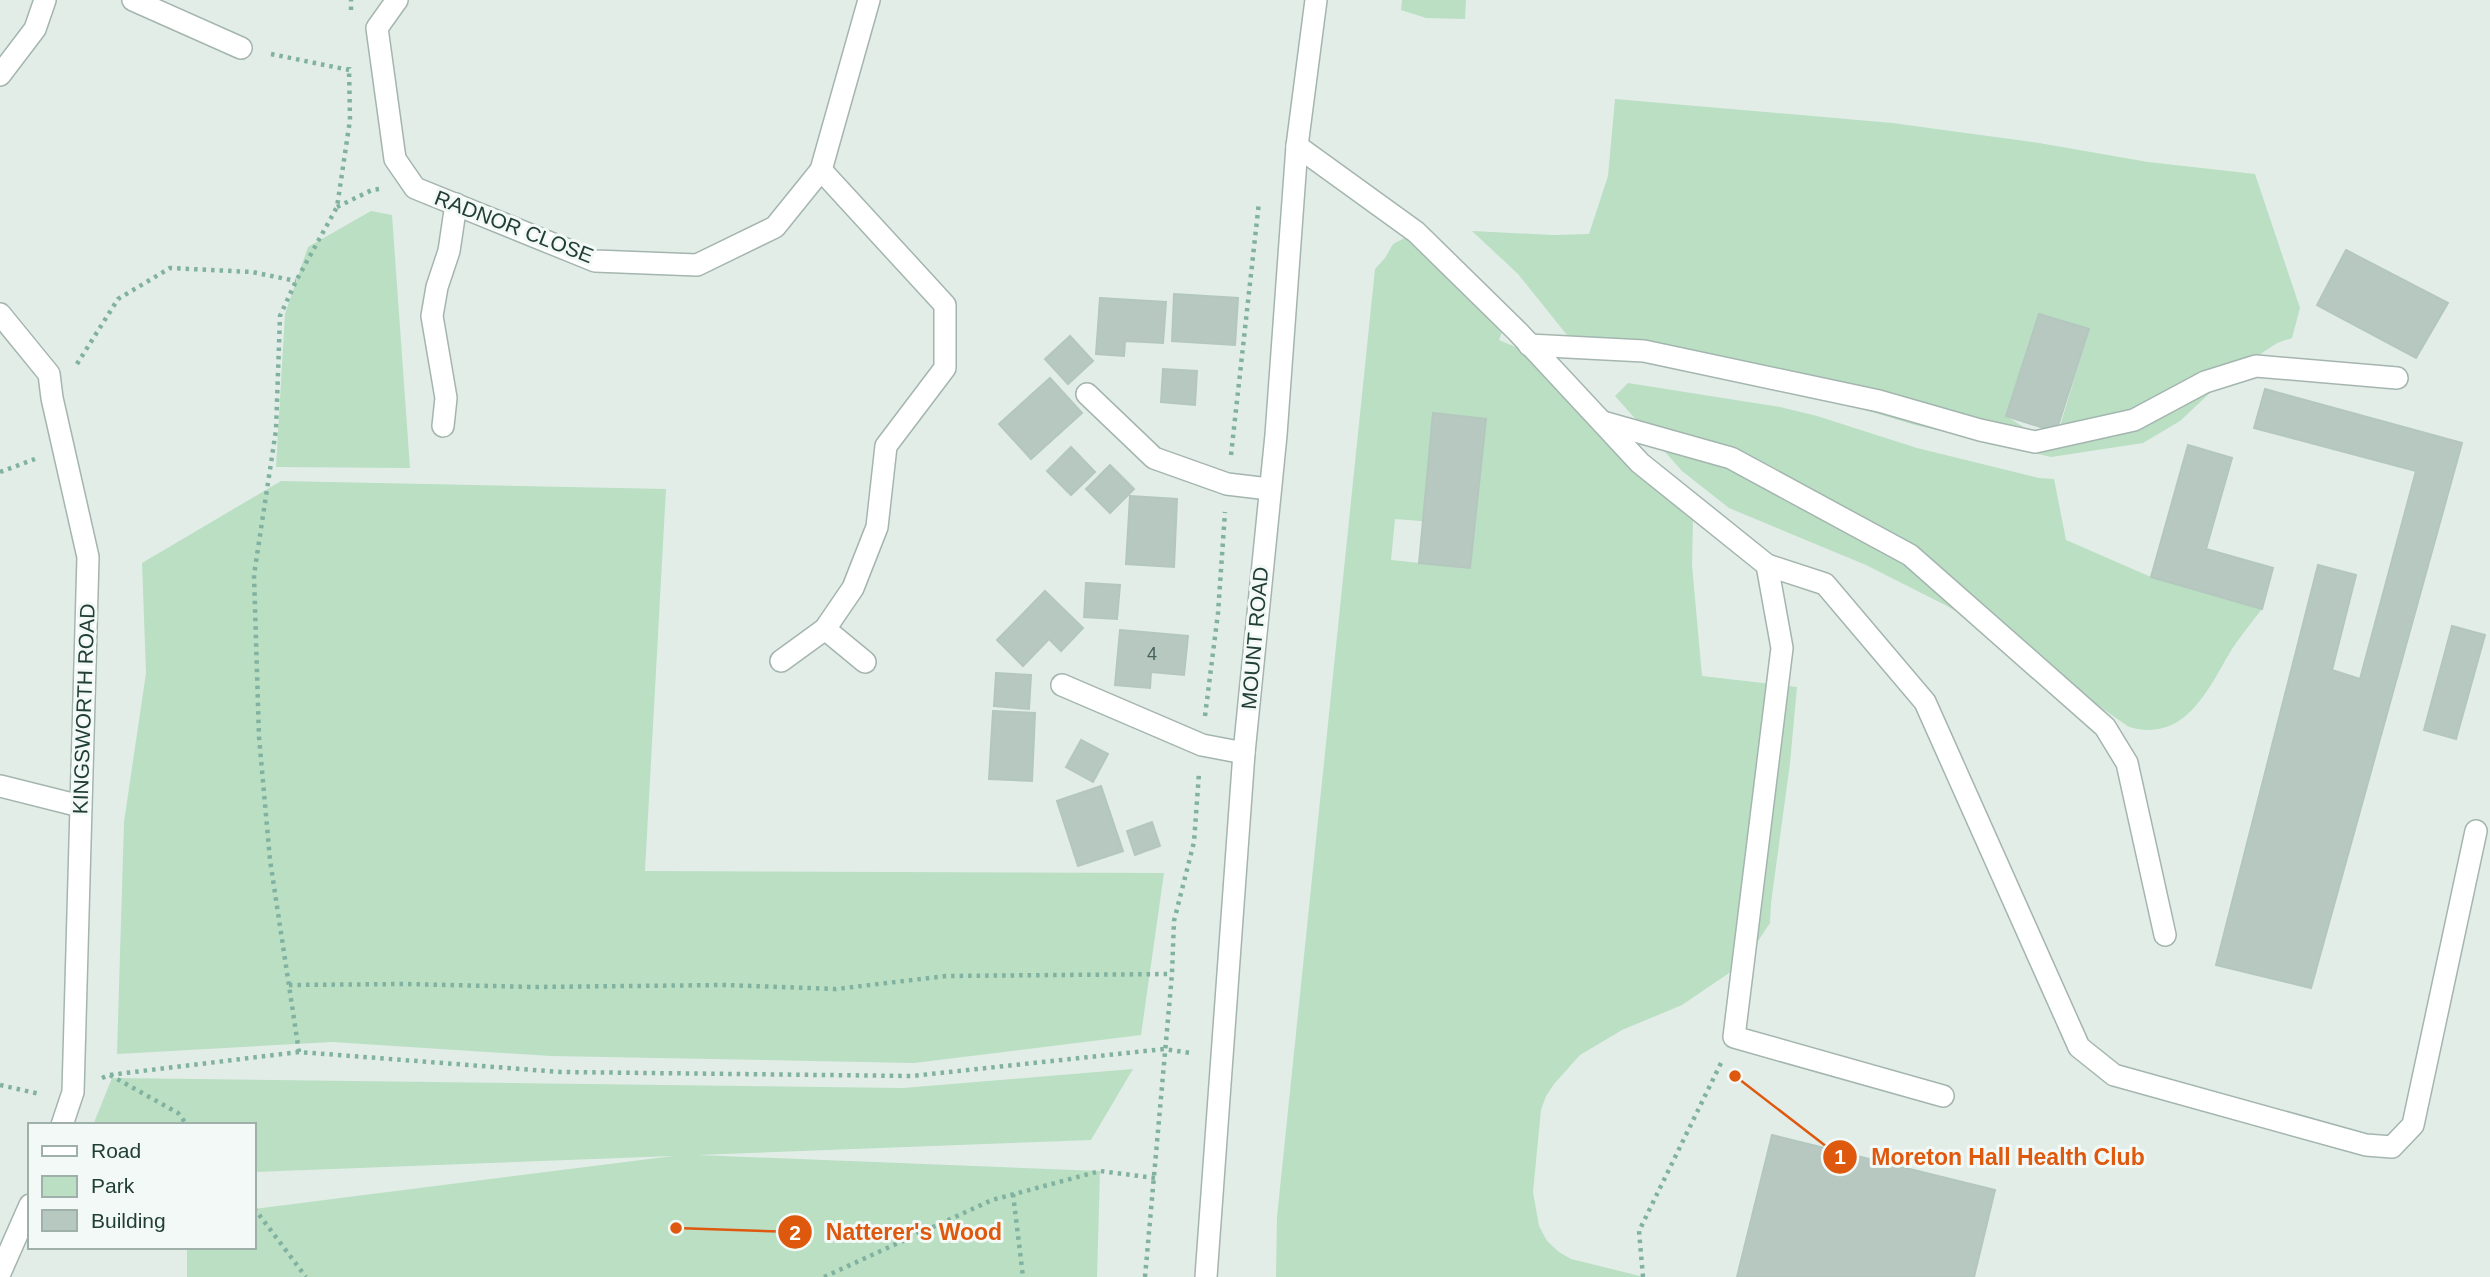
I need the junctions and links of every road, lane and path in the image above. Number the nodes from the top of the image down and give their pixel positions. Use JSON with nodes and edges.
{"nodes":[{"id":1,"x":46,"y":0,"type":"edge"},
{"id":2,"x":133,"y":0,"type":"edge"},
{"id":3,"x":351,"y":0,"type":"edge"},
{"id":4,"x":397,"y":0,"type":"edge"},
{"id":5,"x":869,"y":0,"type":"edge"},
{"id":6,"x":1316,"y":0,"type":"edge"},
{"id":7,"x":351,"y":12,"type":"dead end"},
{"id":8,"x":241,"y":48,"type":"joint"},
{"id":9,"x":349,"y":59,"type":"dead end"},
{"id":10,"x":349,"y":70,"type":"junction"},
{"id":11,"x":0,"y":75,"type":"edge"},
{"id":12,"x":1297,"y":146,"type":"junction"},
{"id":13,"x":821,"y":170,"type":"junction"},
{"id":14,"x":415,"y":188,"type":"junction"},
{"id":15,"x":1259,"y":199,"type":"dead end"},
{"id":16,"x":456,"y":204,"type":"junction"},
{"id":17,"x":337,"y":207,"type":"junction"},
{"id":18,"x":296,"y":281,"type":"junction"},
{"id":19,"x":0,"y":314,"type":"edge"},
{"id":20,"x":1530,"y":345,"type":"junction"},
{"id":21,"x":2397,"y":378,"type":"dead end"},
{"id":22,"x":1087,"y":394,"type":"dead end"},
{"id":23,"x":52,"y":398,"type":"junction"},
{"id":24,"x":1601,"y":421,"type":"junction"},
{"id":25,"x":443,"y":426,"type":"dead end"},
{"id":26,"x":1227,"y":484,"type":"junction"},
{"id":27,"x":1269,"y":489,"type":"junction"},
{"id":28,"x":1767,"y":565,"type":"junction"},
{"id":29,"x":825,"y":629,"type":"junction"},
{"id":30,"x":781,"y":661,"type":"dead end"},
{"id":31,"x":865,"y":662,"type":"dead end"},
{"id":32,"x":1062,"y":685,"type":"dead end"},
{"id":33,"x":1202,"y":745,"type":"junction"},
{"id":34,"x":1244,"y":753,"type":"junction"},
{"id":35,"x":0,"y":786,"type":"edge"},
{"id":36,"x":80,"y":806,"type":"junction"},
{"id":37,"x":2476,"y":831,"type":"dead end"},
{"id":38,"x":2165,"y":935,"type":"dead end"},
{"id":39,"x":1172,"y":974,"type":"junction"},
{"id":40,"x":289,"y":985,"type":"junction"},
{"id":41,"x":1734,"y":1037,"type":"junction"},
{"id":42,"x":1164,"y":1049,"type":"junction"},
{"id":43,"x":299,"y":1052,"type":"junction"},
{"id":44,"x":1221,"y":1057,"type":"junction"},
{"id":45,"x":109,"y":1075,"type":"junction"},
{"id":46,"x":0,"y":1085,"type":"edge"},
{"id":47,"x":71,"y":1096,"type":"junction"},
{"id":48,"x":1943,"y":1096,"type":"dead end"},
{"id":49,"x":63,"y":1123,"type":"edge"},
{"id":50,"x":186,"y":1123,"type":"edge"},
{"id":51,"x":1154,"y":1178,"type":"junction"},
{"id":52,"x":1013,"y":1194,"type":"junction"},
{"id":53,"x":28,"y":1210,"type":"edge"},
{"id":54,"x":256,"y":1211,"type":"edge"},
{"id":55,"x":0,"y":1273,"type":"edge"},
{"id":56,"x":306,"y":1277,"type":"edge"},
{"id":57,"x":824,"y":1277,"type":"edge"},
{"id":58,"x":1023,"y":1277,"type":"edge"},
{"id":59,"x":1145,"y":1277,"type":"edge"},
{"id":60,"x":1206,"y":1277,"type":"edge"},
{"id":61,"x":1643,"y":1277,"type":"edge"}],
"edges":[{"from":1,"to":11,"type":"street"},
{"from":2,"to":8,"type":"street"},
{"from":3,"to":7,"type":"path"},
{"from":4,"to":14,"type":"street","name":"RADNOR CLOSE"},
{"from":5,"to":13,"type":"street","name":"RADNOR CLOSE"},
{"from":6,"to":12,"type":"street","name":"MOUNT ROAD"},
{"from":8,"to":10,"type":"path"},
{"from":9,"to":10,"type":"path"},
{"from":10,"to":17,"type":"path"},
{"from":12,"to":20,"type":"street"},
{"from":12,"to":27,"type":"street","name":"MOUNT ROAD"},
{"from":13,"to":16,"type":"street","name":"RADNOR CLOSE"},
{"from":13,"to":29,"type":"street"},
{"from":14,"to":16,"type":"street","name":"RADNOR CLOSE"},
{"from":14,"to":17,"type":"path"},
{"from":15,"to":26,"type":"path"},
{"from":16,"to":25,"type":"street"},
{"from":17,"to":18,"type":"path"},
{"from":18,"to":23,"type":"path"},
{"from":18,"to":40,"type":"path"},
{"from":19,"to":23,"type":"street","name":"KINGSWORTH ROAD"},
{"from":20,"to":21,"type":"street"},
{"from":20,"to":24,"type":"street"},
{"from":22,"to":26,"type":"street"},
{"from":23,"to":36,"type":"street","name":"KINGSWORTH ROAD"},
{"from":24,"to":28,"type":"street"},
{"from":24,"to":38,"type":"street"},
{"from":26,"to":27,"type":"street"},
{"from":26,"to":33,"type":"path"},
{"from":27,"to":34,"type":"street","name":"MOUNT ROAD"},
{"from":28,"to":37,"type":"street"},
{"from":28,"to":41,"type":"street"},
{"from":29,"to":30,"type":"street"},
{"from":29,"to":31,"type":"street"},
{"from":32,"to":33,"type":"street"},
{"from":33,"to":34,"type":"street"},
{"from":33,"to":39,"type":"path"},
{"from":34,"to":44,"type":"street","name":"MOUNT ROAD"},
{"from":35,"to":36,"type":"street"},
{"from":36,"to":47,"type":"street","name":"KINGSWORTH ROAD"},
{"from":39,"to":40,"type":"path"},
{"from":39,"to":42,"type":"path"},
{"from":40,"to":43,"type":"path"},
{"from":41,"to":48,"type":"street"},
{"from":41,"to":61,"type":"path"},
{"from":42,"to":43,"type":"path"},
{"from":42,"to":44,"type":"path"},
{"from":42,"to":51,"type":"path"},
{"from":43,"to":45,"type":"path"},
{"from":44,"to":60,"type":"street","name":"MOUNT ROAD"},
{"from":45,"to":47,"type":"path"},
{"from":45,"to":50,"type":"path"},
{"from":46,"to":47,"type":"path"},
{"from":47,"to":49,"type":"street","name":"KINGSWORTH ROAD"},
{"from":51,"to":52,"type":"path"},
{"from":51,"to":59,"type":"path"},
{"from":52,"to":57,"type":"path"},
{"from":52,"to":58,"type":"path"},
{"from":53,"to":55,"type":"street"},
{"from":54,"to":56,"type":"path"}]}
